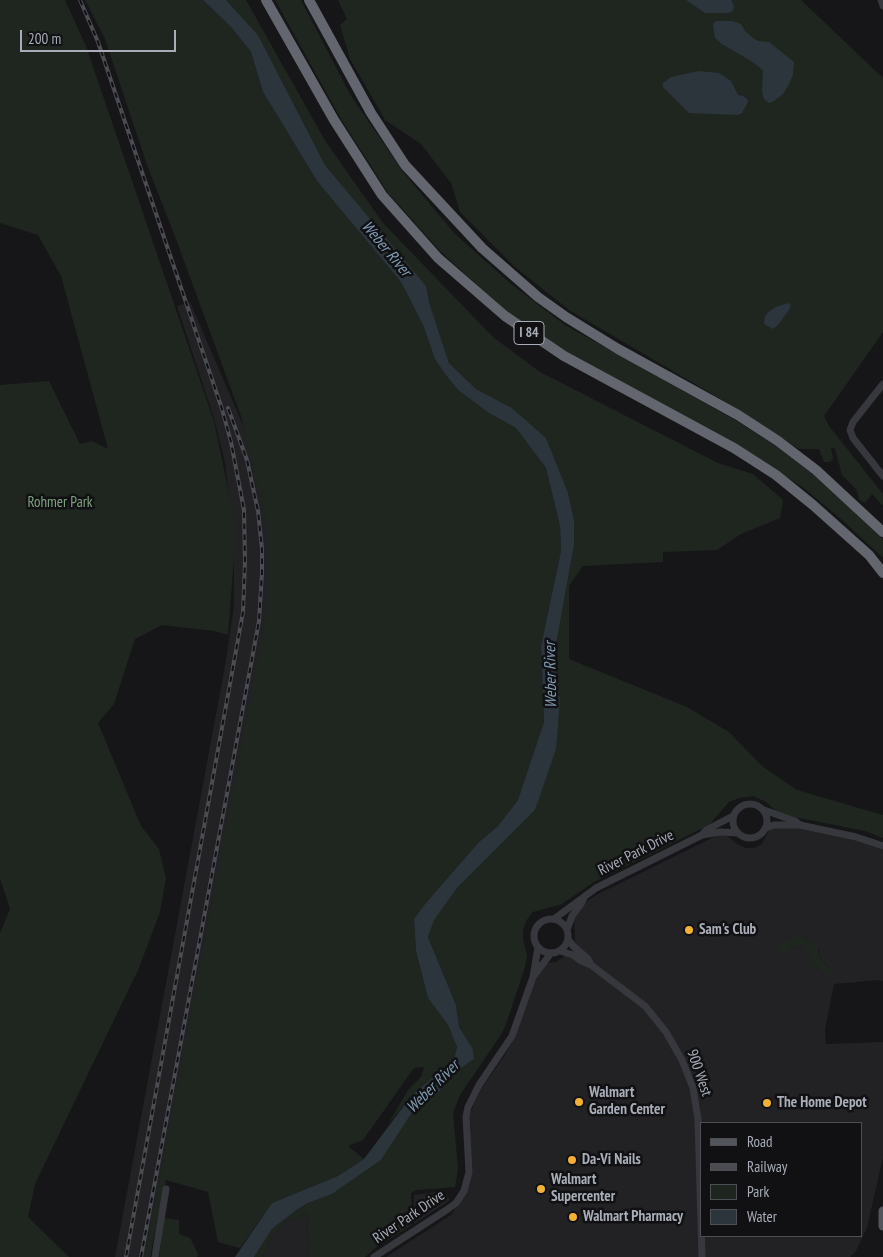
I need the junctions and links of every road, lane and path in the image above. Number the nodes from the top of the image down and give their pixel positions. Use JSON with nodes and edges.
{"nodes":[{"id":1,"x":266,"y":0,"type":"edge"},
{"id":2,"x":309,"y":0,"type":"edge"},
{"id":3,"x":881,"y":0,"type":"edge"},
{"id":4,"x":883,"y":6,"type":"edge"},
{"id":5,"x":883,"y":384,"type":"edge"},
{"id":6,"x":883,"y":476,"type":"edge"},
{"id":7,"x":883,"y":532,"type":"edge"},
{"id":8,"x":883,"y":572,"type":"edge"},
{"id":9,"x":763,"y":810,"type":"junction"},
{"id":10,"x":733,"y":816,"type":"junction"},
{"id":11,"x":800,"y":826,"type":"junction"},
{"id":12,"x":765,"y":828,"type":"junction"},
{"id":13,"x":737,"y":833,"type":"junction"},
{"id":14,"x":702,"y":835,"type":"junction"},
{"id":15,"x":883,"y":846,"type":"edge"},
{"id":16,"x":584,"y":898,"type":"junction"},
{"id":17,"x":554,"y":919,"type":"junction"},
{"id":18,"x":567,"y":930,"type":"junction"},
{"id":19,"x":568,"y":939,"type":"junction"},
{"id":20,"x":538,"y":947,"type":"junction"},
{"id":21,"x":560,"y":951,"type":"junction"},
{"id":22,"x":551,"y":953,"type":"junction"},
{"id":23,"x":591,"y":965,"type":"junction"},
{"id":24,"x":533,"y":978,"type":"junction"},
{"id":25,"x":700,"y":1188,"type":"edge"},
{"id":26,"x":166,"y":1189,"type":"dead end"},
{"id":27,"x":883,"y":1211,"type":"edge"},
{"id":28,"x":883,"y":1226,"type":"edge"},
{"id":29,"x":701,"y":1237,"type":"edge"},
{"id":30,"x":155,"y":1257,"type":"edge"},
{"id":31,"x":374,"y":1257,"type":"edge"},
{"id":32,"x":702,"y":1257,"type":"edge"}],
"edges":[{"from":1,"to":8,"type":"highway","number":"I 84"},
{"from":2,"to":7,"type":"highway","number":"I 84"},
{"from":3,"to":4,"type":"street"},
{"from":5,"to":6,"type":"street"},
{"from":9,"to":10,"type":"street"},
{"from":9,"to":11,"type":"street"},
{"from":9,"to":12,"type":"street"},
{"from":10,"to":13,"type":"street"},
{"from":10,"to":14,"type":"street","name":"River Park Drive"},
{"from":11,"to":12,"type":"street"},
{"from":11,"to":15,"type":"street"},
{"from":12,"to":13,"type":"street"},
{"from":13,"to":14,"type":"street","name":"River Park Drive"},
{"from":14,"to":16,"type":"street","name":"River Park Drive"},
{"from":16,"to":17,"type":"street","name":"River Park Drive"},
{"from":16,"to":18,"type":"street","name":"River Park Drive"},
{"from":17,"to":18,"type":"street"},
{"from":17,"to":20,"type":"street"},
{"from":18,"to":19,"type":"street"},
{"from":19,"to":21,"type":"street"},
{"from":19,"to":23,"type":"street","name":"900 West"},
{"from":20,"to":22,"type":"street"},
{"from":20,"to":24,"type":"street","name":"River Park Drive"},
{"from":21,"to":22,"type":"street"},
{"from":21,"to":23,"type":"street","name":"900 West"},
{"from":22,"to":24,"type":"street","name":"River Park Drive"},
{"from":23,"to":25,"type":"street","name":"900 West"},
{"from":24,"to":31,"type":"street","name":"River Park Drive"},
{"from":26,"to":30,"type":"street"},
{"from":27,"to":28,"type":"main road"},
{"from":29,"to":32,"type":"street","name":"900 West"}]}
